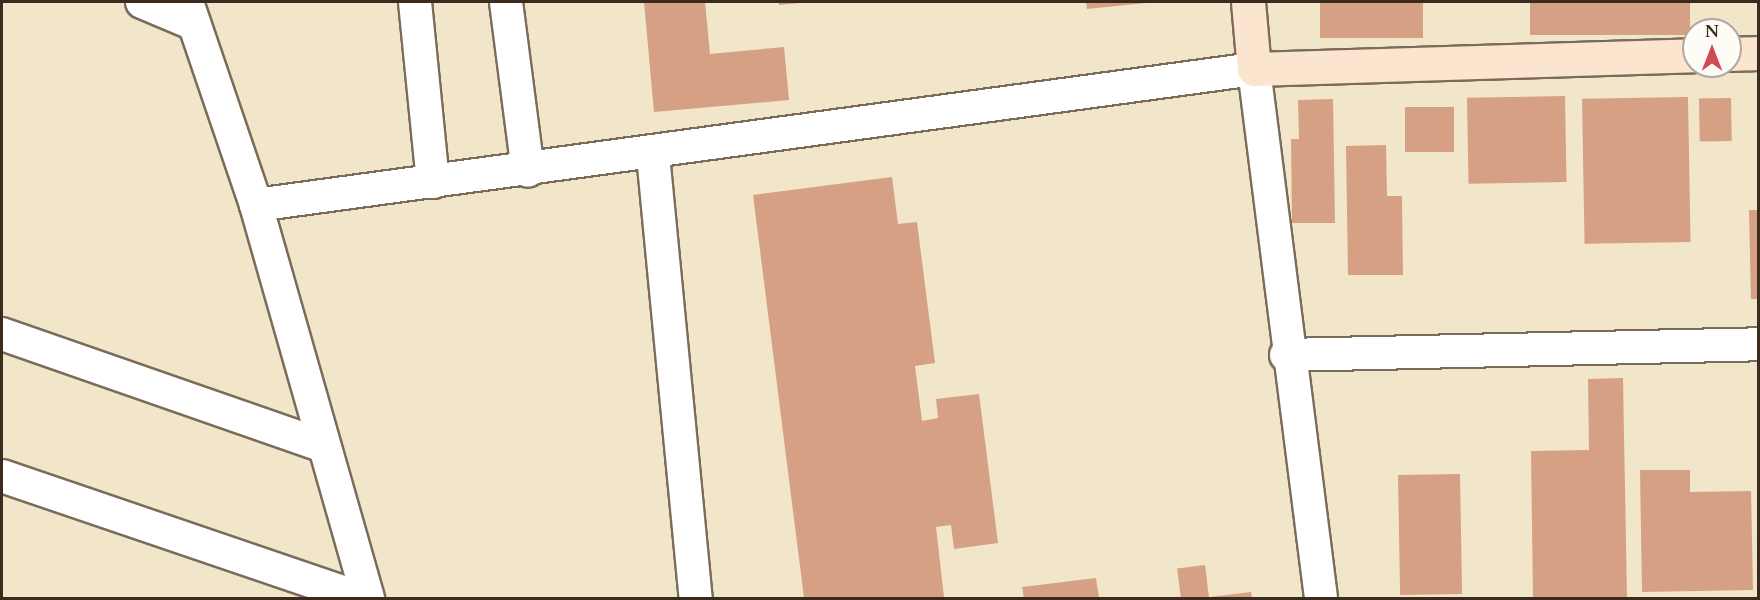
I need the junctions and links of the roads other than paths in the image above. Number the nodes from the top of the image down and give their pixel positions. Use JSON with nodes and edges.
{"nodes":[{"id":1,"x":142,"y":2,"type":"edge"},
{"id":2,"x":415,"y":2,"type":"edge"},
{"id":3,"x":506,"y":2,"type":"edge"},
{"id":4,"x":1248,"y":2,"type":"edge"},
{"id":5,"x":190,"y":13,"type":"edge"},
{"id":6,"x":1758,"y":53,"type":"edge"},
{"id":7,"x":1742,"y":54,"type":"edge"},
{"id":8,"x":1682,"y":55,"type":"edge"},
{"id":9,"x":1254,"y":69,"type":"junction"},
{"id":10,"x":652,"y":155,"type":"junction"},
{"id":11,"x":528,"y":171,"type":"junction"},
{"id":12,"x":433,"y":183,"type":"junction"},
{"id":13,"x":255,"y":205,"type":"junction"},
{"id":14,"x":2,"y":334,"type":"edge"},
{"id":15,"x":1758,"y":344,"type":"edge"},
{"id":16,"x":1286,"y":355,"type":"junction"},
{"id":17,"x":324,"y":446,"type":"junction"},
{"id":18,"x":2,"y":476,"type":"edge"},
{"id":19,"x":360,"y":598,"type":"edge"},
{"id":20,"x":368,"y":598,"type":"edge"},
{"id":21,"x":696,"y":598,"type":"edge"},
{"id":22,"x":1321,"y":598,"type":"edge"}],
"edges":[{"from":1,"to":5,"type":"street"},
{"from":2,"to":12,"type":"street"},
{"from":3,"to":11,"type":"street"},
{"from":4,"to":9,"type":"street"},
{"from":5,"to":13,"type":"street"},
{"from":6,"to":7,"type":"street"},
{"from":8,"to":9,"type":"street"},
{"from":9,"to":10,"type":"street"},
{"from":9,"to":16,"type":"street"},
{"from":10,"to":11,"type":"street"},
{"from":10,"to":21,"type":"street"},
{"from":11,"to":12,"type":"street"},
{"from":12,"to":13,"type":"street"},
{"from":13,"to":17,"type":"street"},
{"from":14,"to":17,"type":"street"},
{"from":15,"to":16,"type":"street"},
{"from":16,"to":22,"type":"street"},
{"from":17,"to":20,"type":"street"},
{"from":18,"to":19,"type":"street"}]}
